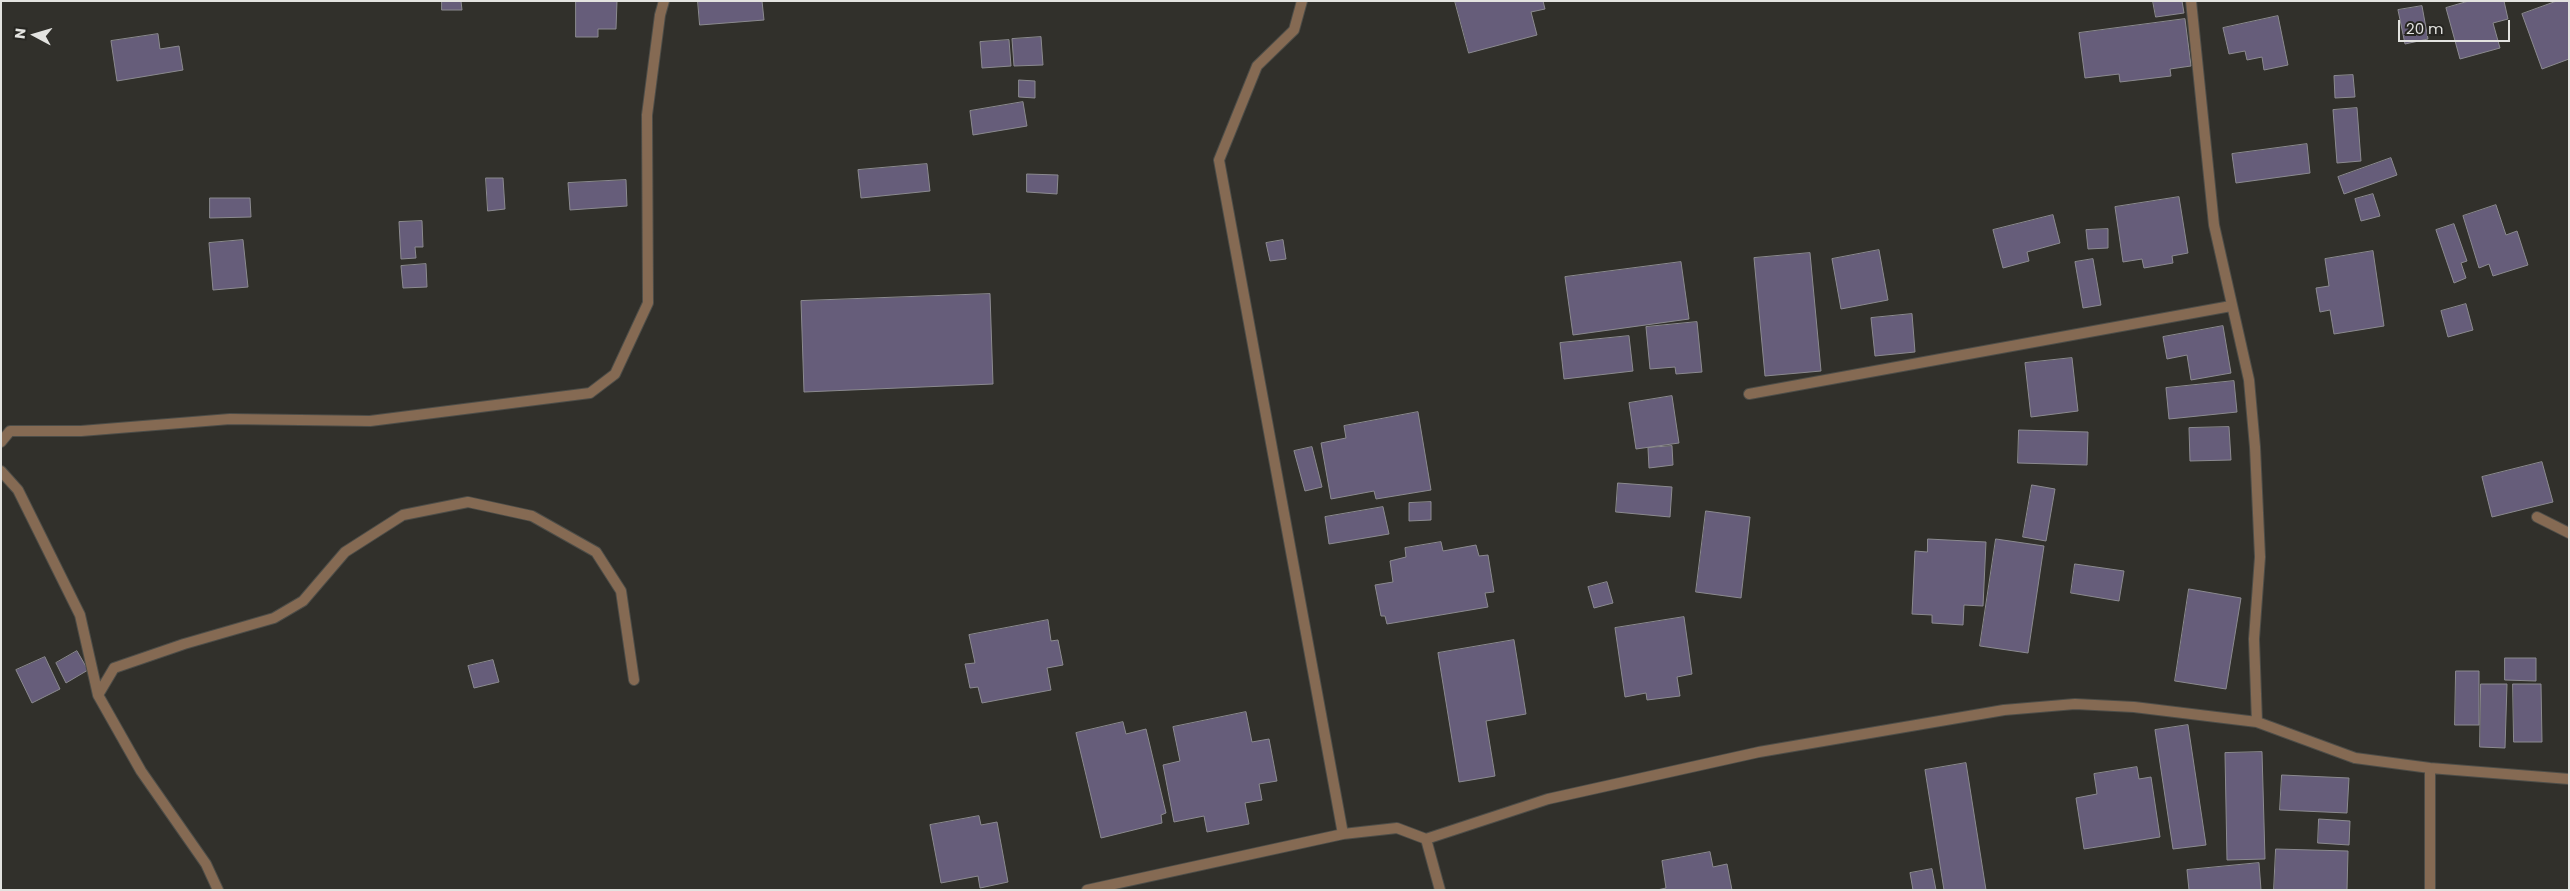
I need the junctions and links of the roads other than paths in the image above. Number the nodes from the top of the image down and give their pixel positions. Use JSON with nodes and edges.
{"nodes":[{"id":1,"x":664,"y":1,"type":"edge"},
{"id":2,"x":1302,"y":1,"type":"edge"},
{"id":3,"x":2191,"y":1,"type":"edge"},
{"id":4,"x":2231,"y":306,"type":"junction"},
{"id":5,"x":1749,"y":394,"type":"dead end"},
{"id":6,"x":1,"y":442,"type":"edge"},
{"id":7,"x":1,"y":471,"type":"edge"},
{"id":8,"x":2537,"y":517,"type":"dead end"},
{"id":9,"x":2569,"y":533,"type":"edge"},
{"id":10,"x":634,"y":680,"type":"dead end"},
{"id":11,"x":98,"y":695,"type":"junction"},
{"id":12,"x":2257,"y":722,"type":"junction"},
{"id":13,"x":2430,"y":768,"type":"junction"},
{"id":14,"x":2569,"y":779,"type":"edge"},
{"id":15,"x":1343,"y":834,"type":"junction"},
{"id":16,"x":1426,"y":839,"type":"junction"},
{"id":17,"x":218,"y":890,"type":"edge"},
{"id":18,"x":1088,"y":890,"type":"edge"},
{"id":19,"x":1440,"y":890,"type":"edge"},
{"id":20,"x":2430,"y":890,"type":"edge"}],
"edges":[{"from":1,"to":6,"type":"street"},
{"from":2,"to":15,"type":"street"},
{"from":3,"to":4,"type":"street"},
{"from":4,"to":5,"type":"street"},
{"from":4,"to":12,"type":"street"},
{"from":7,"to":11,"type":"street"},
{"from":8,"to":9,"type":"street"},
{"from":10,"to":11,"type":"street"},
{"from":11,"to":17,"type":"street"},
{"from":12,"to":13,"type":"street"},
{"from":12,"to":16,"type":"street"},
{"from":13,"to":14,"type":"street"},
{"from":13,"to":20,"type":"street"},
{"from":15,"to":16,"type":"street"},
{"from":15,"to":18,"type":"street"},
{"from":16,"to":19,"type":"street"}]}
